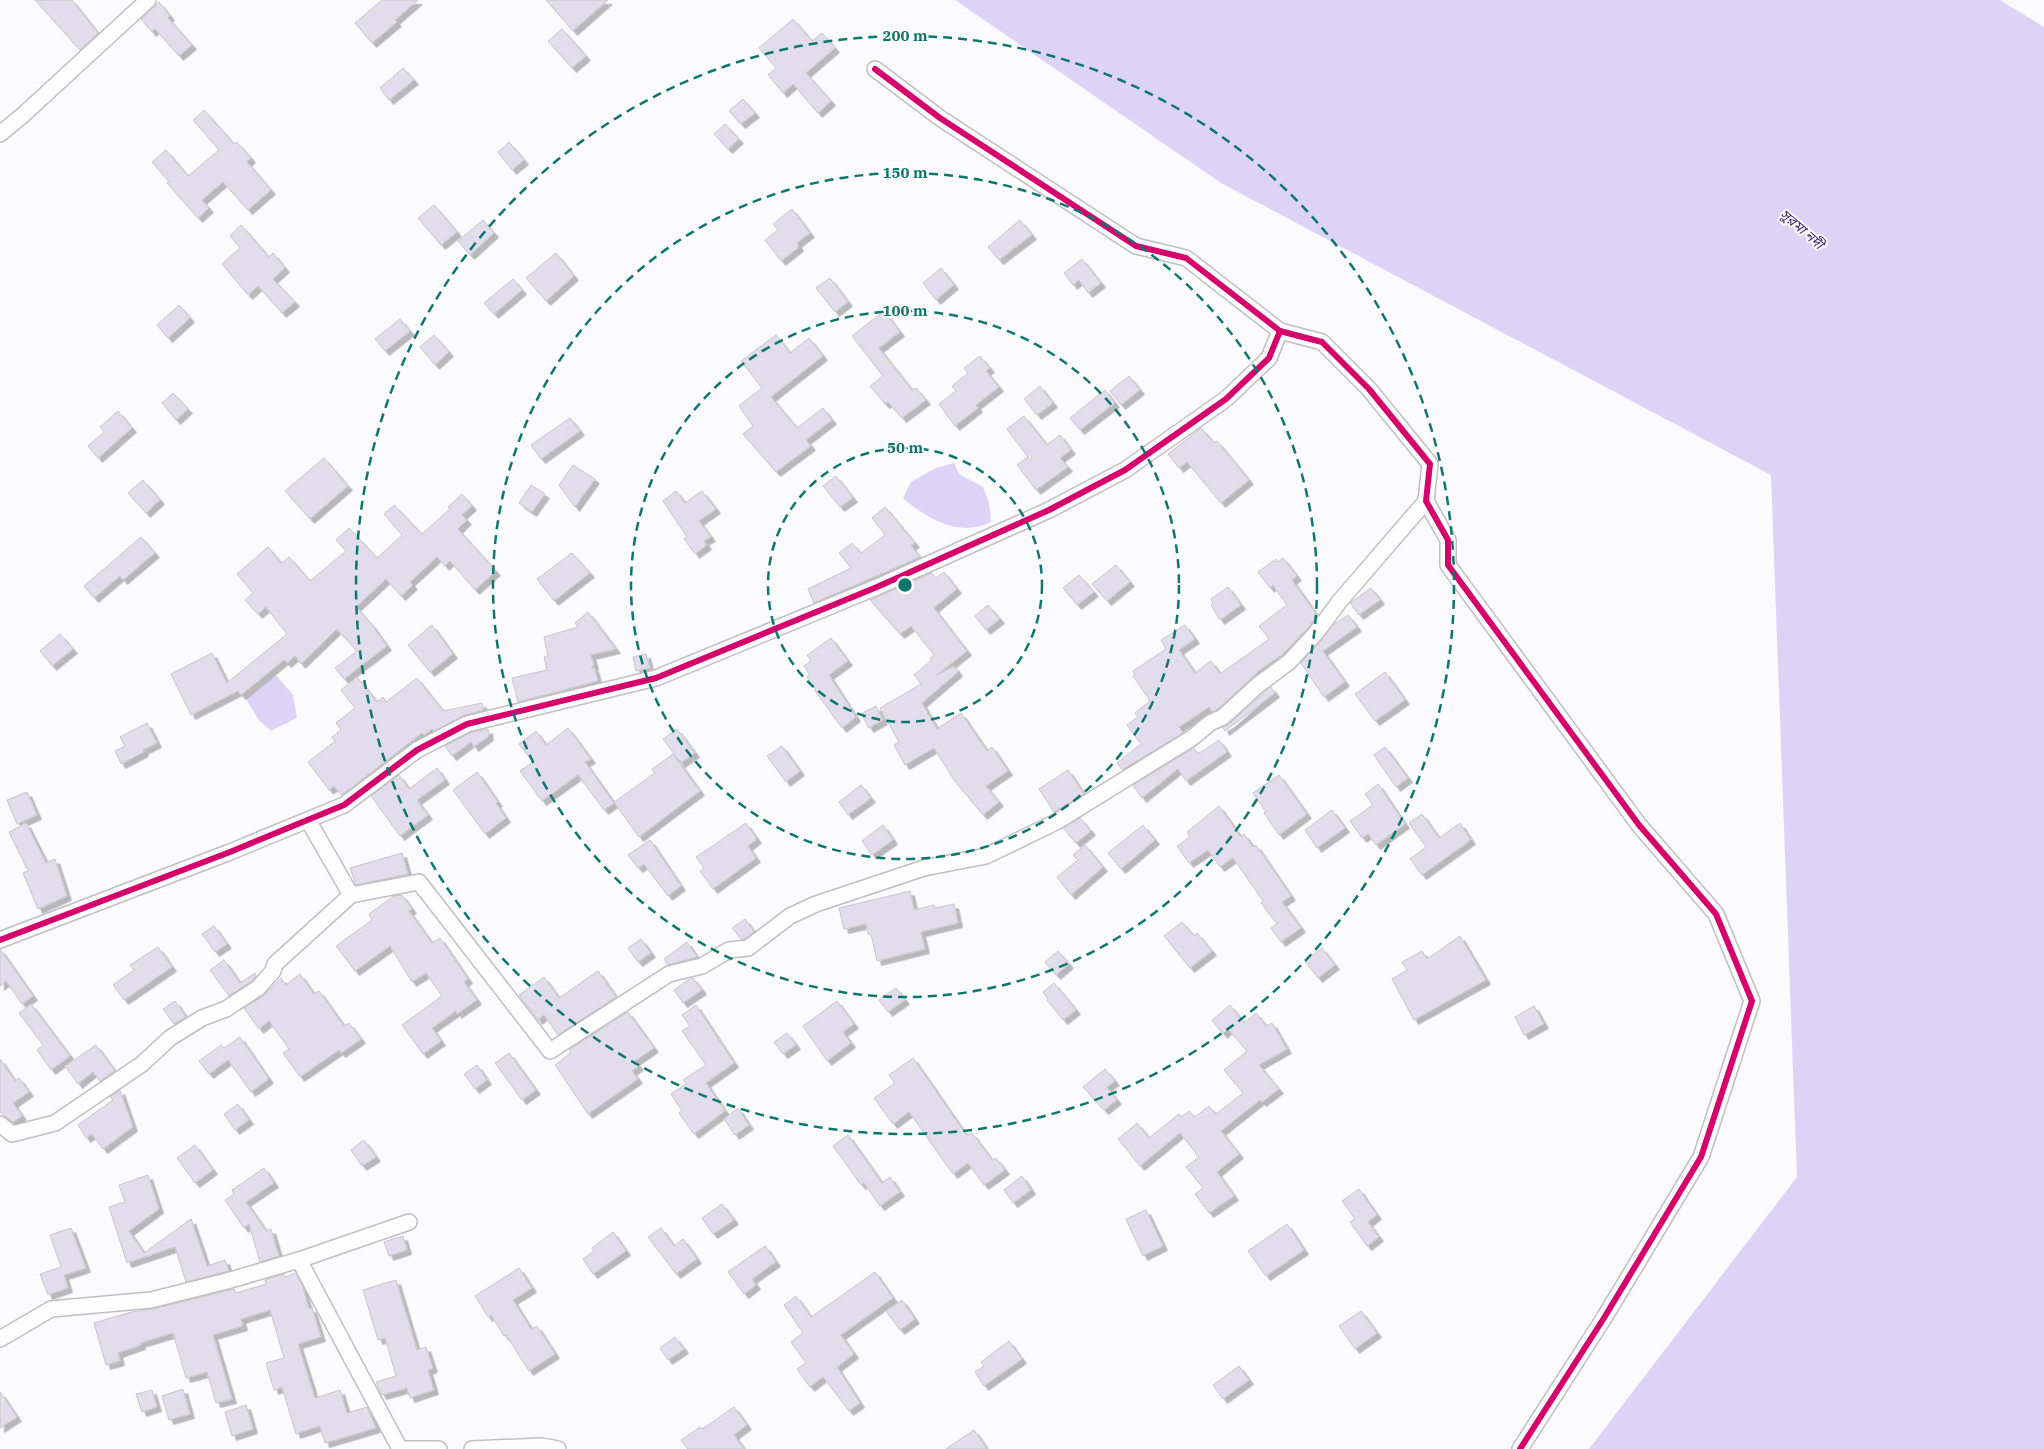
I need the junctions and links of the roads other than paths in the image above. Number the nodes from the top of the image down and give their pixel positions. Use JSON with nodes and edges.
{"nodes":[{"id":1,"x":148,"y":0,"type":"edge"},
{"id":2,"x":875,"y":68,"type":"dead end"},
{"id":3,"x":0,"y":134,"type":"edge"},
{"id":4,"x":1280,"y":331,"type":"junction"},
{"id":5,"x":1426,"y":501,"type":"junction"},
{"id":6,"x":308,"y":820,"type":"junction"},
{"id":7,"x":351,"y":895,"type":"junction"},
{"id":8,"x":0,"y":940,"type":"edge"},
{"id":9,"x":0,"y":1124,"type":"edge"},
{"id":10,"x":410,"y":1222,"type":"dead end"},
{"id":11,"x":299,"y":1260,"type":"junction"},
{"id":12,"x":0,"y":1338,"type":"edge"},
{"id":13,"x":400,"y":1449,"type":"edge"},
{"id":14,"x":438,"y":1449,"type":"edge"},
{"id":15,"x":472,"y":1449,"type":"edge"},
{"id":16,"x":558,"y":1449,"type":"edge"},
{"id":17,"x":1520,"y":1449,"type":"edge"}],
"edges":[{"from":1,"to":3,"type":"street"},
{"from":2,"to":4,"type":"street"},
{"from":4,"to":5,"type":"street"},
{"from":4,"to":6,"type":"street"},
{"from":5,"to":7,"type":"street"},
{"from":5,"to":17,"type":"street"},
{"from":6,"to":7,"type":"street"},
{"from":6,"to":8,"type":"street"},
{"from":7,"to":9,"type":"street"},
{"from":10,"to":11,"type":"street"},
{"from":11,"to":12,"type":"street"},
{"from":11,"to":13,"type":"street"},
{"from":13,"to":14,"type":"street"},
{"from":15,"to":16,"type":"street"}]}
